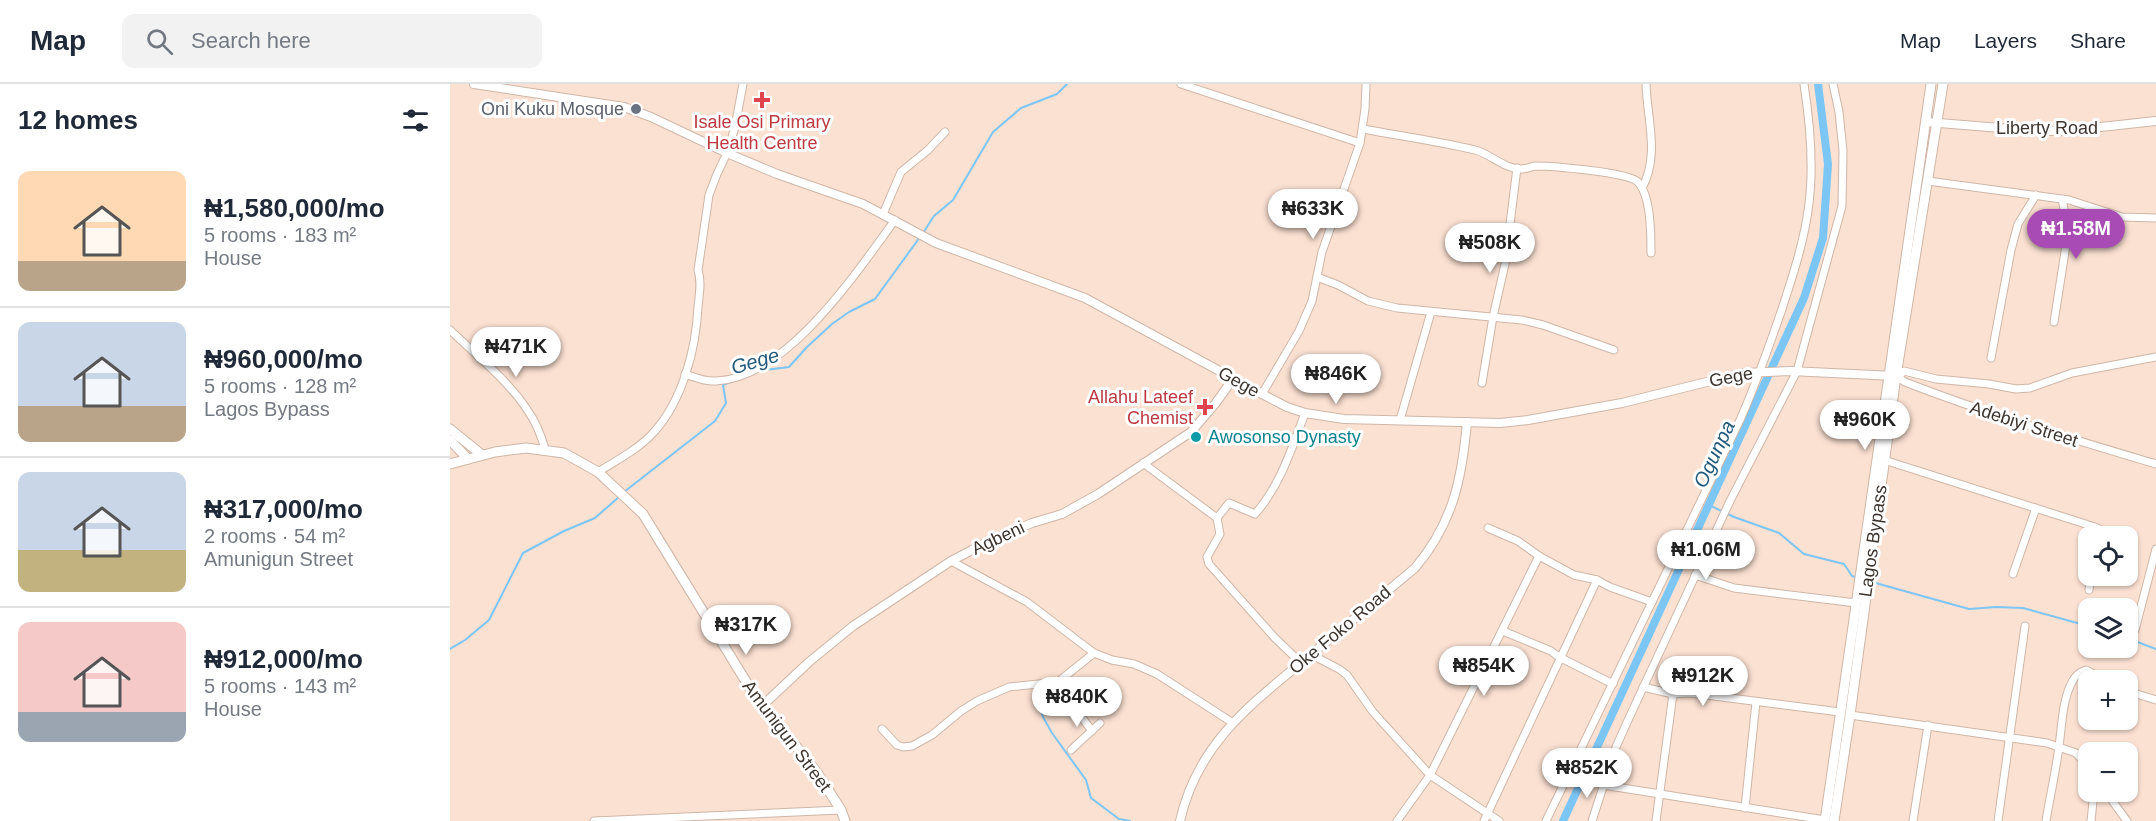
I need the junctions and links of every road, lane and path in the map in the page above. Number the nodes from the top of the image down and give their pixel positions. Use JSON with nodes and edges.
{"nodes":[{"id":1,"x":474,"y":84,"type":"edge"},
{"id":2,"x":745,"y":84,"type":"edge"},
{"id":3,"x":1181,"y":84,"type":"edge"},
{"id":4,"x":1366,"y":84,"type":"edge"},
{"id":5,"x":1646,"y":84,"type":"edge"},
{"id":6,"x":1804,"y":84,"type":"edge"},
{"id":7,"x":1833,"y":84,"type":"edge"},
{"id":8,"x":1931,"y":84,"type":"edge"},
{"id":9,"x":1943,"y":84,"type":"edge"},
{"id":10,"x":2156,"y":121,"type":"edge"},
{"id":11,"x":1927,"y":122,"type":"junction"},
{"id":12,"x":1937,"y":124,"type":"junction"},
{"id":13,"x":1363,"y":129,"type":"junction"},
{"id":14,"x":945,"y":132,"type":"dead end"},
{"id":15,"x":1359,"y":142,"type":"junction"},
{"id":16,"x":727,"y":153,"type":"junction"},
{"id":17,"x":1517,"y":168,"type":"junction"},
{"id":18,"x":1928,"y":182,"type":"junction"},
{"id":19,"x":1642,"y":188,"type":"junction"},
{"id":20,"x":2036,"y":195,"type":"junction"},
{"id":21,"x":2062,"y":199,"type":"junction"},
{"id":22,"x":883,"y":214,"type":"junction"},
{"id":23,"x":2156,"y":218,"type":"edge"},
{"id":24,"x":895,"y":220,"type":"junction"},
{"id":25,"x":1651,"y":253,"type":"dead end"},
{"id":26,"x":1317,"y":277,"type":"junction"},
{"id":27,"x":1431,"y":312,"type":"junction"},
{"id":28,"x":1493,"y":317,"type":"junction"},
{"id":29,"x":2054,"y":322,"type":"dead end"},
{"id":30,"x":450,"y":330,"type":"edge"},
{"id":31,"x":1614,"y":350,"type":"dead end"},
{"id":32,"x":2156,"y":357,"type":"edge"},
{"id":33,"x":1991,"y":358,"type":"dead end"},
{"id":34,"x":1763,"y":371,"type":"junction"},
{"id":35,"x":1794,"y":371,"type":"junction"},
{"id":36,"x":685,"y":374,"type":"junction"},
{"id":37,"x":1894,"y":376,"type":"junction"},
{"id":38,"x":1233,"y":379,"type":"junction"},
{"id":39,"x":1482,"y":383,"type":"dead end"},
{"id":40,"x":1262,"y":394,"type":"junction"},
{"id":41,"x":1305,"y":413,"type":"junction"},
{"id":42,"x":1400,"y":420,"type":"junction"},
{"id":43,"x":1467,"y":422,"type":"junction"},
{"id":44,"x":450,"y":429,"type":"edge"},
{"id":45,"x":450,"y":440,"type":"edge"},
{"id":46,"x":545,"y":449,"type":"junction"},
{"id":47,"x":482,"y":455,"type":"junction"},
{"id":48,"x":468,"y":459,"type":"junction"},
{"id":49,"x":1884,"y":460,"type":"junction"},
{"id":50,"x":1143,"y":463,"type":"junction"},
{"id":51,"x":450,"y":464,"type":"edge"},
{"id":52,"x":2156,"y":464,"type":"edge"},
{"id":53,"x":598,"y":472,"type":"junction"},
{"id":54,"x":2036,"y":508,"type":"junction"},
{"id":55,"x":1217,"y":518,"type":"junction"},
{"id":56,"x":2092,"y":526,"type":"edge"},
{"id":57,"x":1488,"y":528,"type":"dead end"},
{"id":58,"x":2156,"y":549,"type":"edge"},
{"id":59,"x":1539,"y":556,"type":"junction"},
{"id":60,"x":951,"y":561,"type":"junction"},
{"id":61,"x":2013,"y":574,"type":"dead end"},
{"id":62,"x":1695,"y":575,"type":"junction"},
{"id":63,"x":1597,"y":580,"type":"junction"},
{"id":64,"x":2090,"y":586,"type":"edge"},
{"id":65,"x":2089,"y":590,"type":"dead end"},
{"id":66,"x":1652,"y":602,"type":"junction"},
{"id":67,"x":1856,"y":603,"type":"junction"},
{"id":68,"x":2138,"y":618,"type":"edge"},
{"id":69,"x":2025,"y":626,"type":"dead end"},
{"id":70,"x":1503,"y":631,"type":"junction"},
{"id":71,"x":1094,"y":653,"type":"junction"},
{"id":72,"x":1312,"y":655,"type":"junction"},
{"id":73,"x":1559,"y":657,"type":"junction"},
{"id":74,"x":1301,"y":663,"type":"junction"},
{"id":75,"x":2078,"y":676,"type":"edge"},
{"id":76,"x":1058,"y":682,"type":"junction"},
{"id":77,"x":1613,"y":684,"type":"junction"},
{"id":78,"x":1643,"y":687,"type":"junction"},
{"id":79,"x":1673,"y":694,"type":"junction"},
{"id":80,"x":2138,"y":694,"type":"edge"},
{"id":81,"x":2156,"y":700,"type":"edge"},
{"id":82,"x":1756,"y":702,"type":"junction"},
{"id":83,"x":763,"y":705,"type":"junction"},
{"id":84,"x":1840,"y":712,"type":"junction"},
{"id":85,"x":1851,"y":715,"type":"junction"},
{"id":86,"x":1100,"y":723,"type":"dead end"},
{"id":87,"x":1233,"y":723,"type":"junction"},
{"id":88,"x":1928,"y":725,"type":"junction"},
{"id":89,"x":882,"y":729,"type":"dead end"},
{"id":90,"x":1092,"y":731,"type":"junction"},
{"id":91,"x":2010,"y":737,"type":"junction"},
{"id":92,"x":2059,"y":746,"type":"junction"},
{"id":93,"x":1071,"y":750,"type":"dead end"},
{"id":94,"x":2078,"y":755,"type":"edge"},
{"id":95,"x":1572,"y":772,"type":"junction"},
{"id":96,"x":1430,"y":775,"type":"junction"},
{"id":97,"x":1601,"y":784,"type":"junction"},
{"id":98,"x":1660,"y":795,"type":"junction"},
{"id":99,"x":2093,"y":802,"type":"edge"},
{"id":100,"x":2113,"y":802,"type":"edge"},
{"id":101,"x":1745,"y":808,"type":"junction"},
{"id":102,"x":842,"y":810,"type":"junction"},
{"id":103,"x":1486,"y":817,"type":"edge"},
{"id":104,"x":594,"y":821,"type":"edge"},
{"id":105,"x":845,"y":821,"type":"edge"},
{"id":106,"x":1180,"y":821,"type":"edge"},
{"id":107,"x":1397,"y":821,"type":"edge"},
{"id":108,"x":1499,"y":821,"type":"edge"},
{"id":109,"x":1546,"y":821,"type":"edge"},
{"id":110,"x":1592,"y":821,"type":"edge"},
{"id":111,"x":1656,"y":821,"type":"edge"},
{"id":112,"x":1825,"y":821,"type":"edge"},
{"id":113,"x":1834,"y":821,"type":"edge"},
{"id":114,"x":1913,"y":821,"type":"edge"},
{"id":115,"x":1998,"y":821,"type":"edge"},
{"id":116,"x":2046,"y":821,"type":"edge"},
{"id":117,"x":2091,"y":821,"type":"edge"},
{"id":118,"x":2127,"y":821,"type":"edge"}],
"edges":[{"from":1,"to":16,"type":"street","name":"Gege"},
{"from":2,"to":16,"type":"street"},
{"from":3,"to":15,"type":"street"},
{"from":4,"to":13,"type":"street"},
{"from":5,"to":19,"type":"street"},
{"from":6,"to":34,"type":"street"},
{"from":7,"to":35,"type":"street"},
{"from":8,"to":11,"type":"main road","name":"Lagos Bypass"},
{"from":9,"to":12,"type":"main road","name":"Lagos Bypass"},
{"from":10,"to":12,"type":"street","name":"Liberty Road"},
{"from":11,"to":12,"type":"street","name":"Liberty Road"},
{"from":11,"to":37,"type":"main road","name":"Lagos Bypass"},
{"from":12,"to":18,"type":"main road","name":"Lagos Bypass"},
{"from":13,"to":15,"type":"street"},
{"from":13,"to":17,"type":"street"},
{"from":14,"to":22,"type":"street"},
{"from":15,"to":26,"type":"street"},
{"from":16,"to":22,"type":"street","name":"Gege"},
{"from":16,"to":36,"type":"street"},
{"from":17,"to":19,"type":"street"},
{"from":17,"to":28,"type":"street"},
{"from":18,"to":20,"type":"street"},
{"from":18,"to":37,"type":"main road","name":"Lagos Bypass"},
{"from":19,"to":25,"type":"street"},
{"from":20,"to":21,"type":"street"},
{"from":20,"to":33,"type":"street"},
{"from":21,"to":23,"type":"street"},
{"from":21,"to":29,"type":"street"},
{"from":22,"to":24,"type":"street","name":"Gege"},
{"from":24,"to":36,"type":"street"},
{"from":24,"to":38,"type":"street","name":"Gege"},
{"from":26,"to":27,"type":"street"},
{"from":26,"to":40,"type":"street"},
{"from":27,"to":28,"type":"street"},
{"from":27,"to":42,"type":"street"},
{"from":28,"to":31,"type":"street"},
{"from":28,"to":39,"type":"street"},
{"from":30,"to":46,"type":"street"},
{"from":32,"to":37,"type":"street"},
{"from":34,"to":35,"type":"street","name":"Gege"},
{"from":34,"to":43,"type":"street","name":"Gege"},
{"from":34,"to":66,"type":"street"},
{"from":35,"to":37,"type":"street","name":"Gege"},
{"from":35,"to":62,"type":"street"},
{"from":36,"to":53,"type":"street"},
{"from":37,"to":49,"type":"main road","name":"Lagos Bypass"},
{"from":37,"to":52,"type":"street","name":"Adebiyi Street"},
{"from":37,"to":67,"type":"main road","name":"Lagos Bypass"},
{"from":38,"to":40,"type":"street","name":"Gege"},
{"from":38,"to":50,"type":"street","name":"Agbeni"},
{"from":40,"to":41,"type":"street","name":"Gege"},
{"from":41,"to":42,"type":"street","name":"Gege"},
{"from":41,"to":55,"type":"street"},
{"from":42,"to":43,"type":"street","name":"Gege"},
{"from":43,"to":72,"type":"street","name":"Oke Foko Road"},
{"from":44,"to":47,"type":"main road"},
{"from":45,"to":48,"type":"main road"},
{"from":46,"to":47,"type":"main road","name":"Amunigun Street"},
{"from":46,"to":53,"type":"main road","name":"Amunigun Street"},
{"from":47,"to":48,"type":"main road","name":"Amunigun Street"},
{"from":48,"to":51,"type":"main road","name":"Amunigun Street"},
{"from":49,"to":54,"type":"street"},
{"from":49,"to":85,"type":"main road","name":"Lagos Bypass"},
{"from":50,"to":55,"type":"street"},
{"from":50,"to":60,"type":"street","name":"Agbeni"},
{"from":53,"to":83,"type":"main road","name":"Amunigun Street"},
{"from":54,"to":56,"type":"street"},
{"from":54,"to":61,"type":"street"},
{"from":55,"to":74,"type":"street"},
{"from":57,"to":59,"type":"street"},
{"from":58,"to":68,"type":"street"},
{"from":59,"to":63,"type":"street"},
{"from":59,"to":70,"type":"street"},
{"from":60,"to":71,"type":"street"},
{"from":60,"to":83,"type":"street","name":"Agbeni"},
{"from":62,"to":67,"type":"street"},
{"from":62,"to":78,"type":"street"},
{"from":63,"to":66,"type":"street"},
{"from":63,"to":73,"type":"street"},
{"from":64,"to":65,"type":"street"},
{"from":66,"to":77,"type":"street"},
{"from":67,"to":84,"type":"main road","name":"Lagos Bypass"},
{"from":69,"to":91,"type":"street"},
{"from":70,"to":73,"type":"street"},
{"from":70,"to":96,"type":"street"},
{"from":71,"to":76,"type":"street"},
{"from":71,"to":87,"type":"street"},
{"from":72,"to":74,"type":"street","name":"Oke Foko Road"},
{"from":72,"to":96,"type":"street"},
{"from":73,"to":77,"type":"street"},
{"from":73,"to":103,"type":"street"},
{"from":74,"to":87,"type":"street","name":"Oke Foko Road"},
{"from":75,"to":92,"type":"street"},
{"from":76,"to":89,"type":"street"},
{"from":76,"to":90,"type":"street"},
{"from":77,"to":95,"type":"street"},
{"from":78,"to":79,"type":"street"},
{"from":78,"to":97,"type":"street"},
{"from":79,"to":82,"type":"street"},
{"from":79,"to":98,"type":"street"},
{"from":80,"to":81,"type":"street"},
{"from":82,"to":84,"type":"street"},
{"from":82,"to":101,"type":"street"},
{"from":83,"to":102,"type":"main road","name":"Amunigun Street"},
{"from":84,"to":112,"type":"main road","name":"Lagos Bypass"},
{"from":85,"to":88,"type":"street"},
{"from":85,"to":113,"type":"main road","name":"Lagos Bypass"},
{"from":86,"to":90,"type":"street"},
{"from":87,"to":106,"type":"street","name":"Oke Foko Road"},
{"from":88,"to":91,"type":"street"},
{"from":88,"to":114,"type":"street"},
{"from":90,"to":93,"type":"street"},
{"from":91,"to":92,"type":"street"},
{"from":91,"to":115,"type":"street"},
{"from":92,"to":94,"type":"street"},
{"from":92,"to":116,"type":"street"},
{"from":95,"to":97,"type":"street"},
{"from":95,"to":109,"type":"street"},
{"from":96,"to":103,"type":"street"},
{"from":96,"to":107,"type":"street"},
{"from":97,"to":98,"type":"street"},
{"from":97,"to":110,"type":"street"},
{"from":98,"to":101,"type":"street"},
{"from":98,"to":111,"type":"street"},
{"from":99,"to":117,"type":"street"},
{"from":100,"to":118,"type":"street"},
{"from":101,"to":112,"type":"street"},
{"from":102,"to":104,"type":"street"},
{"from":102,"to":105,"type":"main road","name":"Amunigun Street"},
{"from":103,"to":108,"type":"street"}]}
